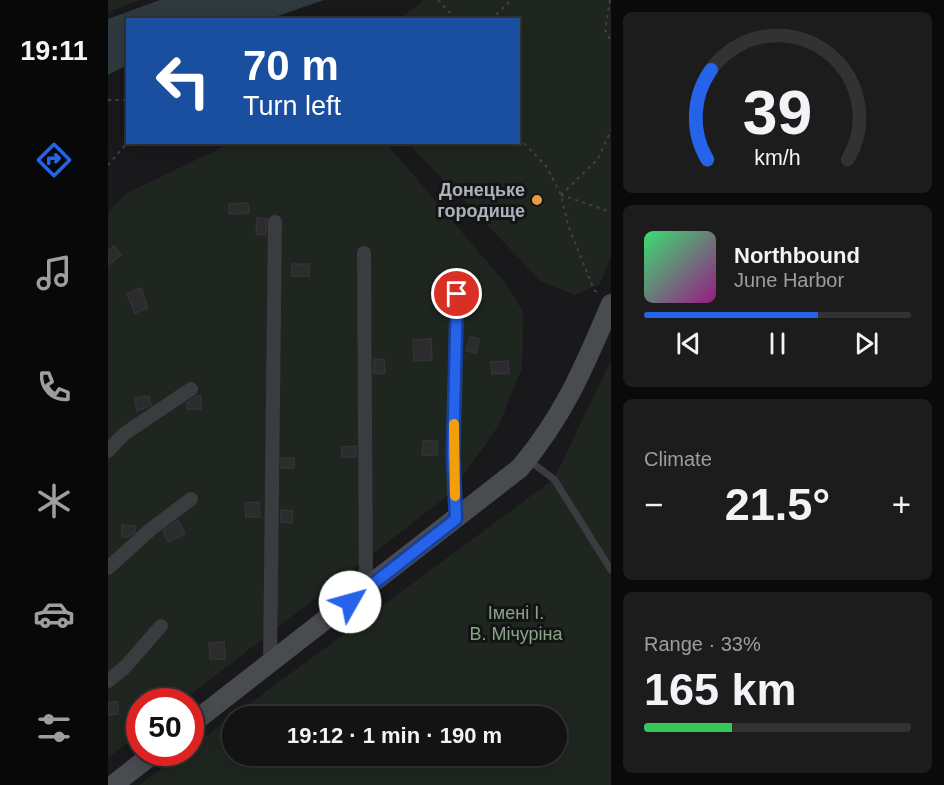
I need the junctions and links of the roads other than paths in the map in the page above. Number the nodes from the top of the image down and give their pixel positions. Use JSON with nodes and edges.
{"nodes":[{"id":1,"x":275,"y":222,"type":"dead end"},
{"id":2,"x":364,"y":252,"type":"dead end"},
{"id":3,"x":457,"y":294,"type":"dead end"},
{"id":4,"x":607,"y":300,"type":"edge"},
{"id":5,"x":191,"y":389,"type":"dead end"},
{"id":6,"x":108,"y":451,"type":"edge"},
{"id":7,"x":528,"y":460,"type":"junction"},
{"id":8,"x":191,"y":500,"type":"dead end"},
{"id":9,"x":456,"y":519,"type":"junction"},
{"id":10,"x":108,"y":568,"type":"edge"},
{"id":11,"x":611,"y":570,"type":"edge"},
{"id":12,"x":366,"y":589,"type":"junction"},
{"id":13,"x":161,"y":626,"type":"dead end"},
{"id":14,"x":270,"y":663,"type":"junction"},
{"id":15,"x":108,"y":681,"type":"edge"},
{"id":16,"x":204,"y":714,"type":"edge"},
{"id":17,"x":137,"y":766,"type":"edge"},
{"id":18,"x":113,"y":785,"type":"edge"}],
"edges":[{"from":1,"to":14,"type":"street"},
{"from":2,"to":12,"type":"street"},
{"from":3,"to":9,"type":"street"},
{"from":4,"to":7,"type":"main road"},
{"from":5,"to":6,"type":"street"},
{"from":7,"to":9,"type":"main road"},
{"from":7,"to":11,"type":"lane"},
{"from":8,"to":10,"type":"street"},
{"from":9,"to":12,"type":"main road"},
{"from":12,"to":14,"type":"main road"},
{"from":13,"to":15,"type":"street"},
{"from":14,"to":16,"type":"main road"},
{"from":17,"to":18,"type":"main road"}]}
